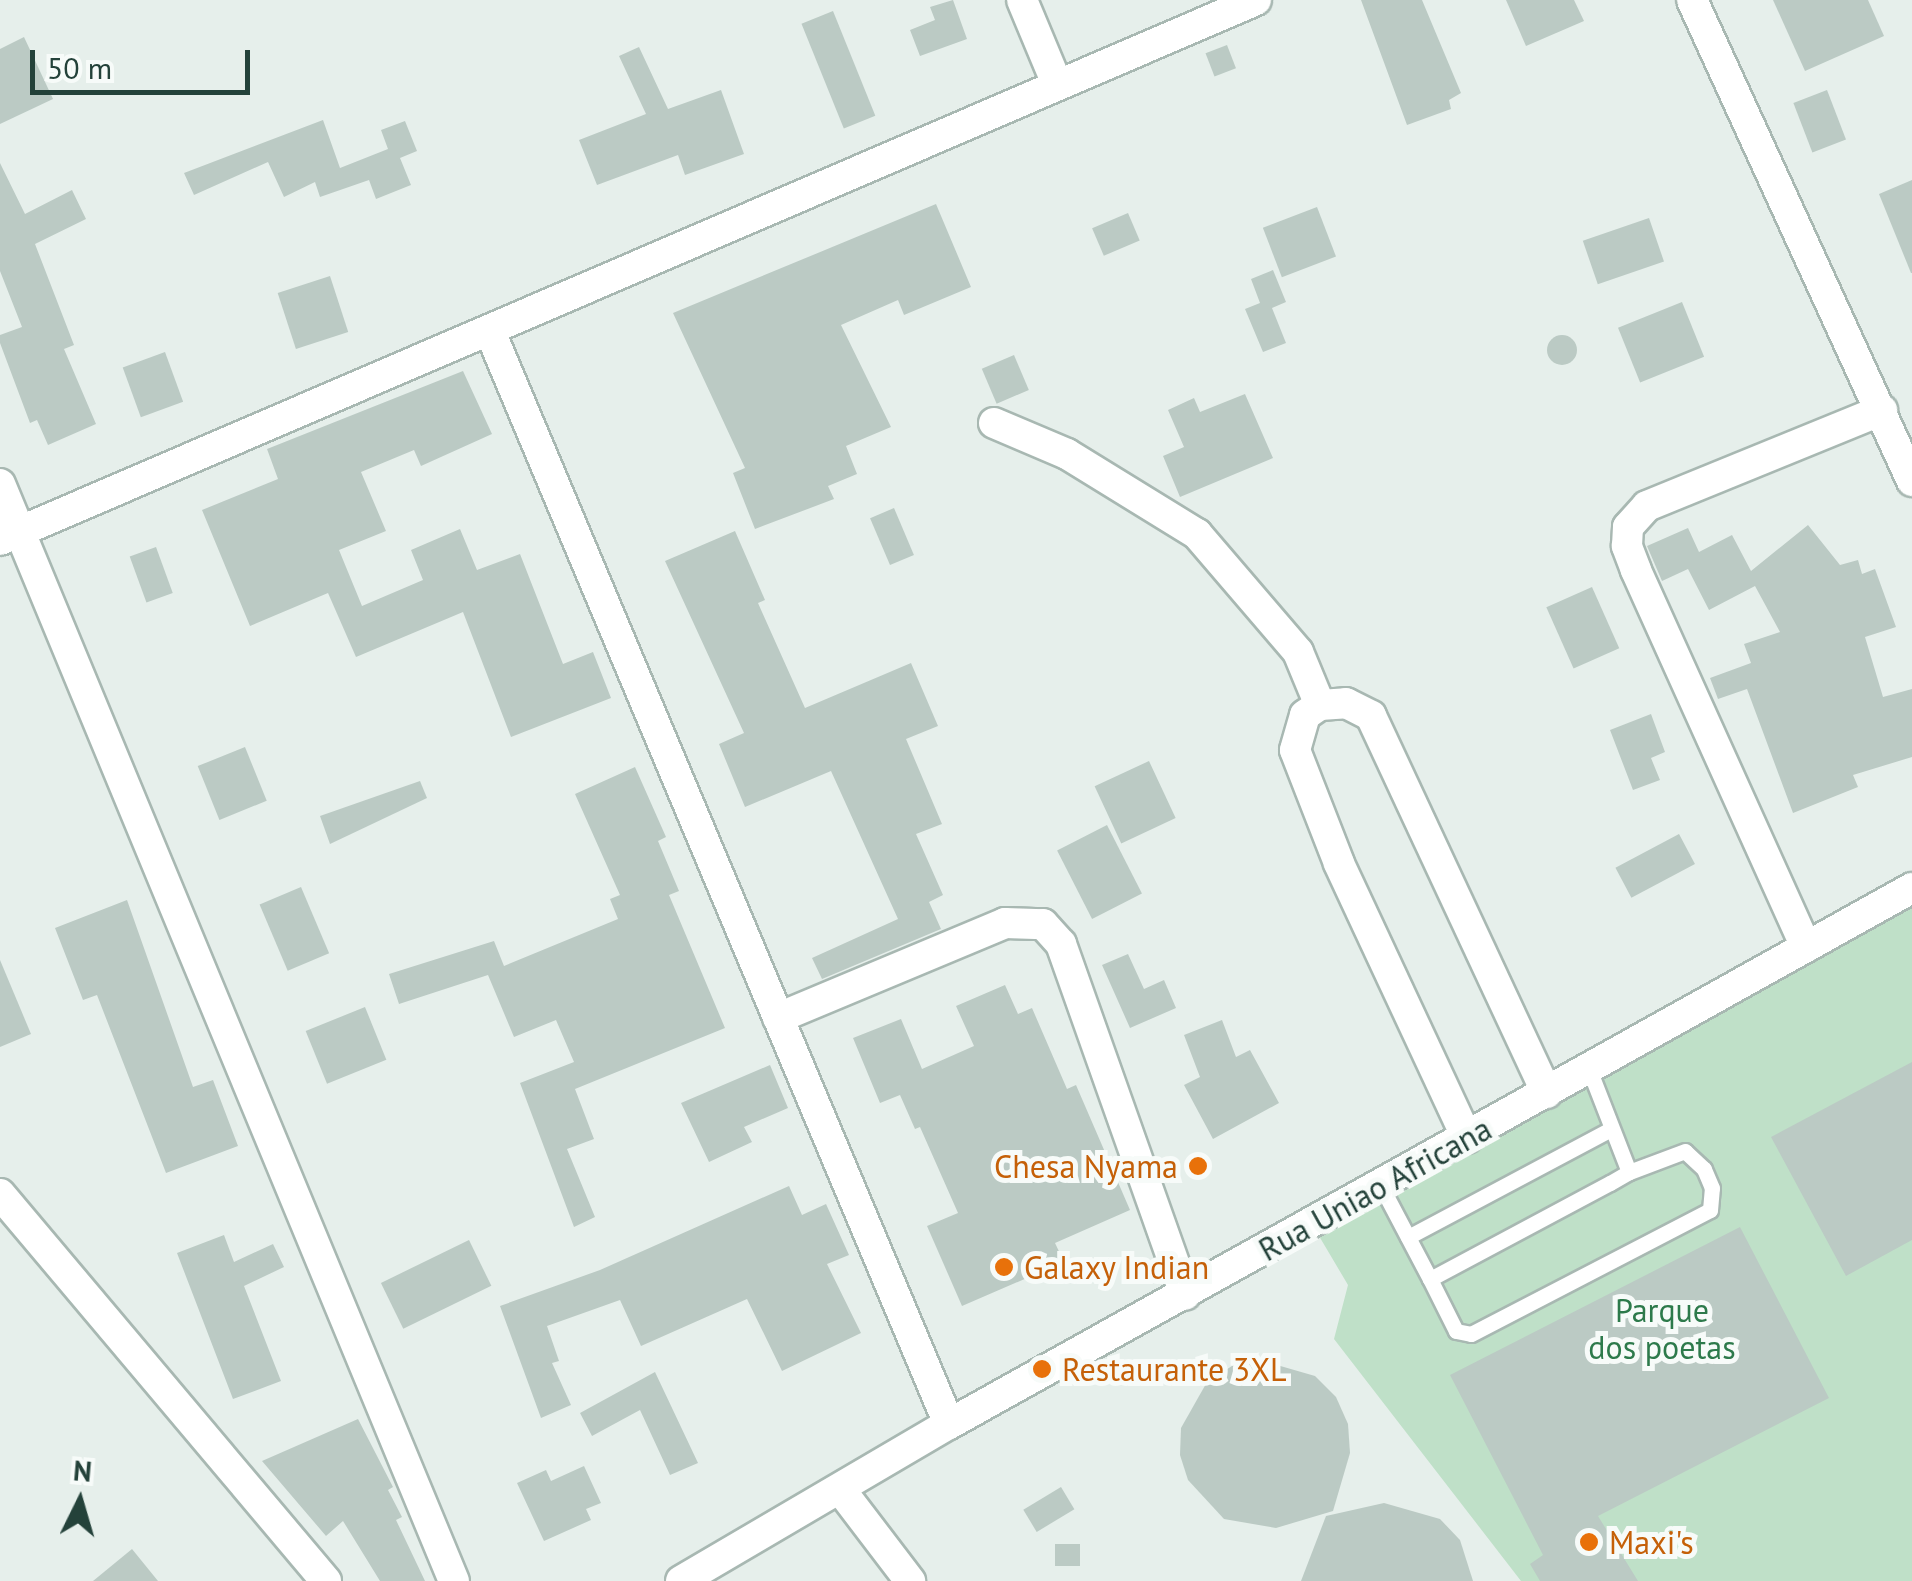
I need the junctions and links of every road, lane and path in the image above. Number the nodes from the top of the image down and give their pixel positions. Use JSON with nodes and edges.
{"nodes":[{"id":1,"x":1022,"y":0,"type":"edge"},
{"id":2,"x":1256,"y":0,"type":"edge"},
{"id":3,"x":1692,"y":0,"type":"edge"},
{"id":4,"x":1057,"y":84,"type":"junction"},
{"id":5,"x":492,"y":334,"type":"junction"},
{"id":6,"x":1882,"y":410,"type":"junction"},
{"id":7,"x":994,"y":423,"type":"dead end"},
{"id":8,"x":1912,"y":481,"type":"edge"},
{"id":9,"x":0,"y":484,"type":"edge"},
{"id":10,"x":10,"y":536,"type":"edge"},
{"id":11,"x":1320,"y":705,"type":"junction"},
{"id":12,"x":1912,"y":888,"type":"edge"},
{"id":13,"x":1806,"y":947,"type":"junction"},
{"id":14,"x":778,"y":1018,"type":"junction"},
{"id":15,"x":1589,"y":1069,"type":"junction"},
{"id":16,"x":1547,"y":1093,"type":"junction"},
{"id":17,"x":1609,"y":1130,"type":"junction"},
{"id":18,"x":1467,"y":1138,"type":"junction"},
{"id":19,"x":1629,"y":1172,"type":"junction"},
{"id":20,"x":1381,"y":1186,"type":"junction"},
{"id":21,"x":0,"y":1194,"type":"edge"},
{"id":22,"x":1408,"y":1237,"type":"junction"},
{"id":23,"x":1430,"y":1280,"type":"junction"},
{"id":24,"x":1185,"y":1295,"type":"junction"},
{"id":25,"x":948,"y":1424,"type":"junction"},
{"id":26,"x":840,"y":1489,"type":"junction"},
{"id":27,"x":326,"y":1581,"type":"edge"},
{"id":28,"x":454,"y":1581,"type":"edge"},
{"id":29,"x":681,"y":1581,"type":"edge"},
{"id":30,"x":910,"y":1581,"type":"edge"}],
"edges":[{"from":1,"to":4,"type":"street"},
{"from":2,"to":4,"type":"street"},
{"from":3,"to":6,"type":"street"},
{"from":4,"to":5,"type":"street"},
{"from":5,"to":10,"type":"street"},
{"from":5,"to":14,"type":"street"},
{"from":6,"to":8,"type":"street"},
{"from":6,"to":13,"type":"street"},
{"from":7,"to":11,"type":"street"},
{"from":9,"to":10,"type":"street"},
{"from":10,"to":28,"type":"street"},
{"from":11,"to":16,"type":"street"},
{"from":11,"to":18,"type":"street"},
{"from":12,"to":13,"type":"street","name":"Rua Uniao Africana"},
{"from":13,"to":15,"type":"street","name":"Rua Uniao Africana"},
{"from":14,"to":24,"type":"street"},
{"from":14,"to":25,"type":"street"},
{"from":15,"to":16,"type":"street","name":"Rua Uniao Africana"},
{"from":15,"to":17,"type":"lane"},
{"from":16,"to":18,"type":"street","name":"Rua Uniao Africana"},
{"from":17,"to":19,"type":"lane"},
{"from":17,"to":22,"type":"lane"},
{"from":18,"to":20,"type":"street","name":"Rua Uniao Africana"},
{"from":19,"to":23,"type":"lane"},
{"from":19,"to":23,"type":"lane"},
{"from":20,"to":22,"type":"lane"},
{"from":20,"to":24,"type":"street","name":"Rua Uniao Africana"},
{"from":21,"to":27,"type":"street"},
{"from":22,"to":23,"type":"lane"},
{"from":24,"to":25,"type":"street","name":"Rua Uniao Africana"},
{"from":25,"to":26,"type":"street","name":"Rua Uniao Africana"},
{"from":26,"to":29,"type":"street","name":"Rua Uniao Africana"},
{"from":26,"to":30,"type":"street"}]}
